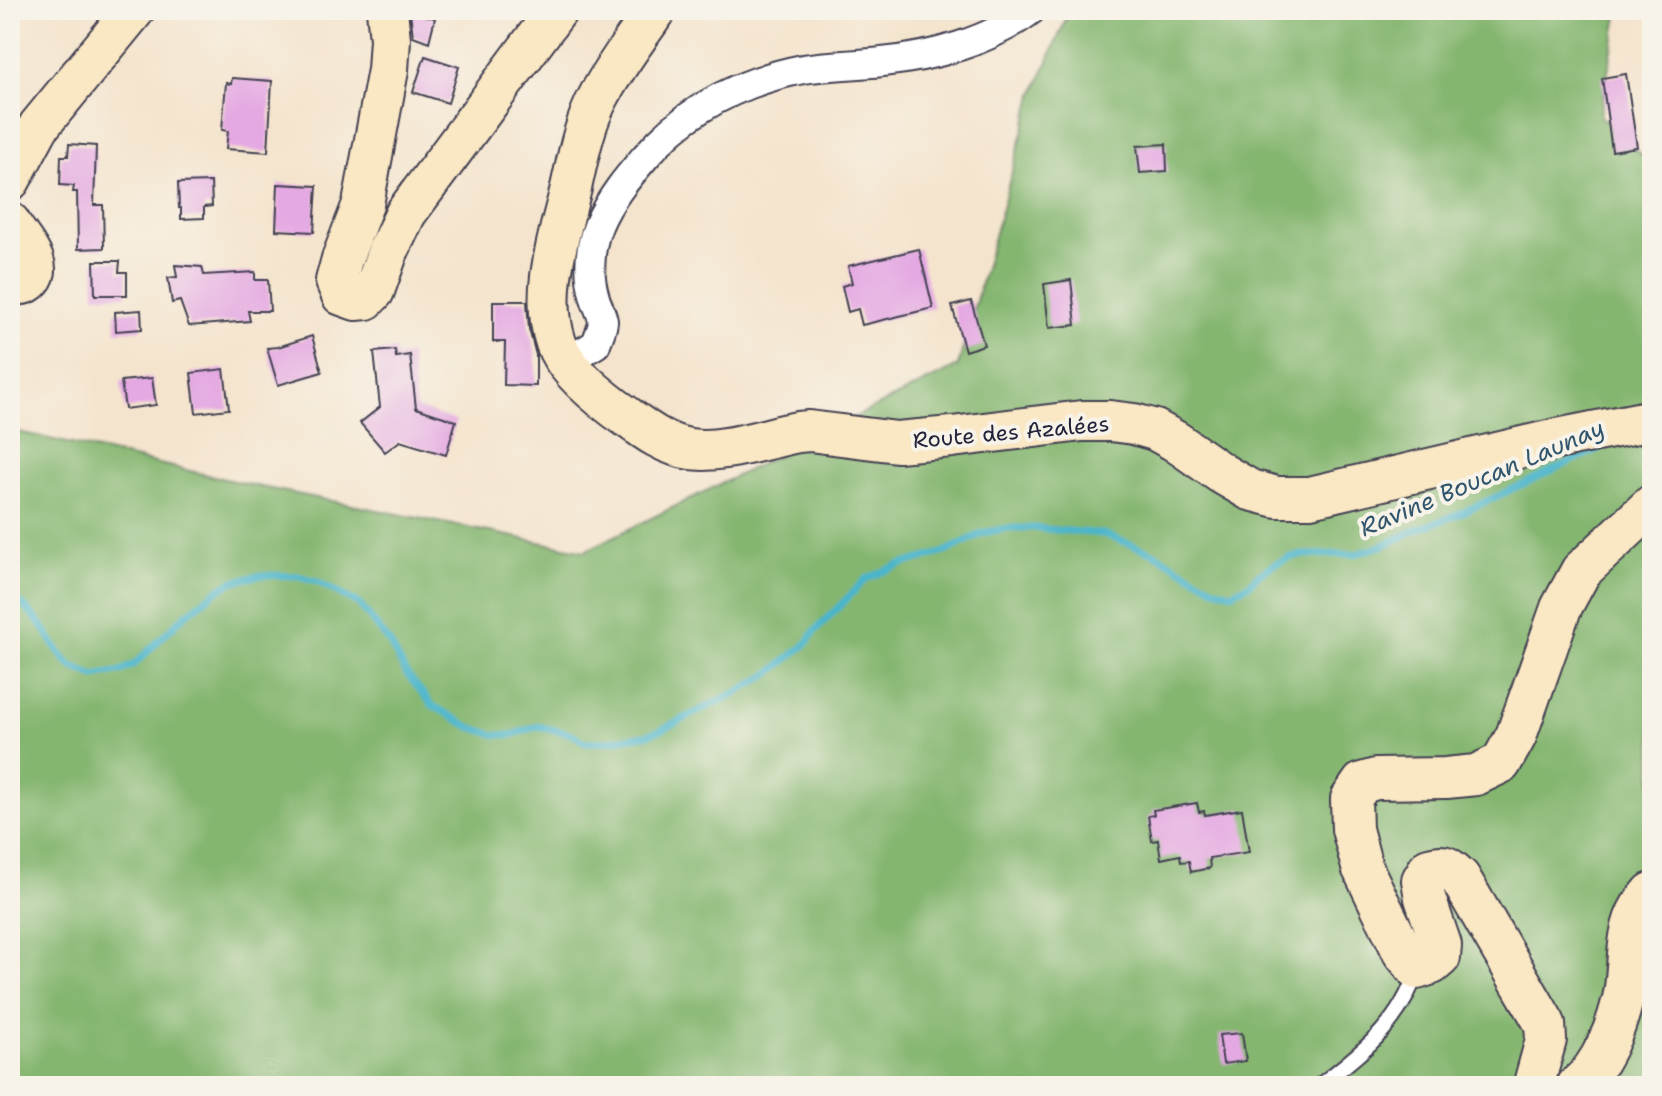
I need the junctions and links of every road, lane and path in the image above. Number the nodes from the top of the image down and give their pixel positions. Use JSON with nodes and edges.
{"nodes":[{"id":1,"x":134,"y":10,"type":"edge"},
{"id":2,"x":387,"y":10,"type":"edge"},
{"id":3,"x":557,"y":10,"type":"edge"},
{"id":4,"x":656,"y":10,"type":"edge"},
{"id":5,"x":1031,"y":10,"type":"edge"},
{"id":6,"x":10,"y":180,"type":"edge"},
{"id":7,"x":10,"y":223,"type":"edge"},
{"id":8,"x":10,"y":282,"type":"edge"},
{"id":9,"x":566,"y":362,"type":"junction"},
{"id":10,"x":1652,"y":420,"type":"edge"},
{"id":11,"x":1652,"y":505,"type":"edge"},
{"id":12,"x":1652,"y":893,"type":"edge"},
{"id":13,"x":1417,"y":969,"type":"junction"},
{"id":14,"x":1319,"y":1086,"type":"edge"},
{"id":15,"x":1537,"y":1086,"type":"edge"},
{"id":16,"x":1577,"y":1086,"type":"edge"}],
"edges":[{"from":1,"to":6,"type":"main road"},
{"from":2,"to":3,"type":"main road"},
{"from":4,"to":9,"type":"main road"},
{"from":5,"to":9,"type":"street"},
{"from":7,"to":8,"type":"main road"},
{"from":9,"to":10,"type":"main road","name":"Route des Azalées"},
{"from":11,"to":13,"type":"main road"},
{"from":12,"to":16,"type":"main road"},
{"from":13,"to":14,"type":"lane"},
{"from":13,"to":15,"type":"main road"}]}
